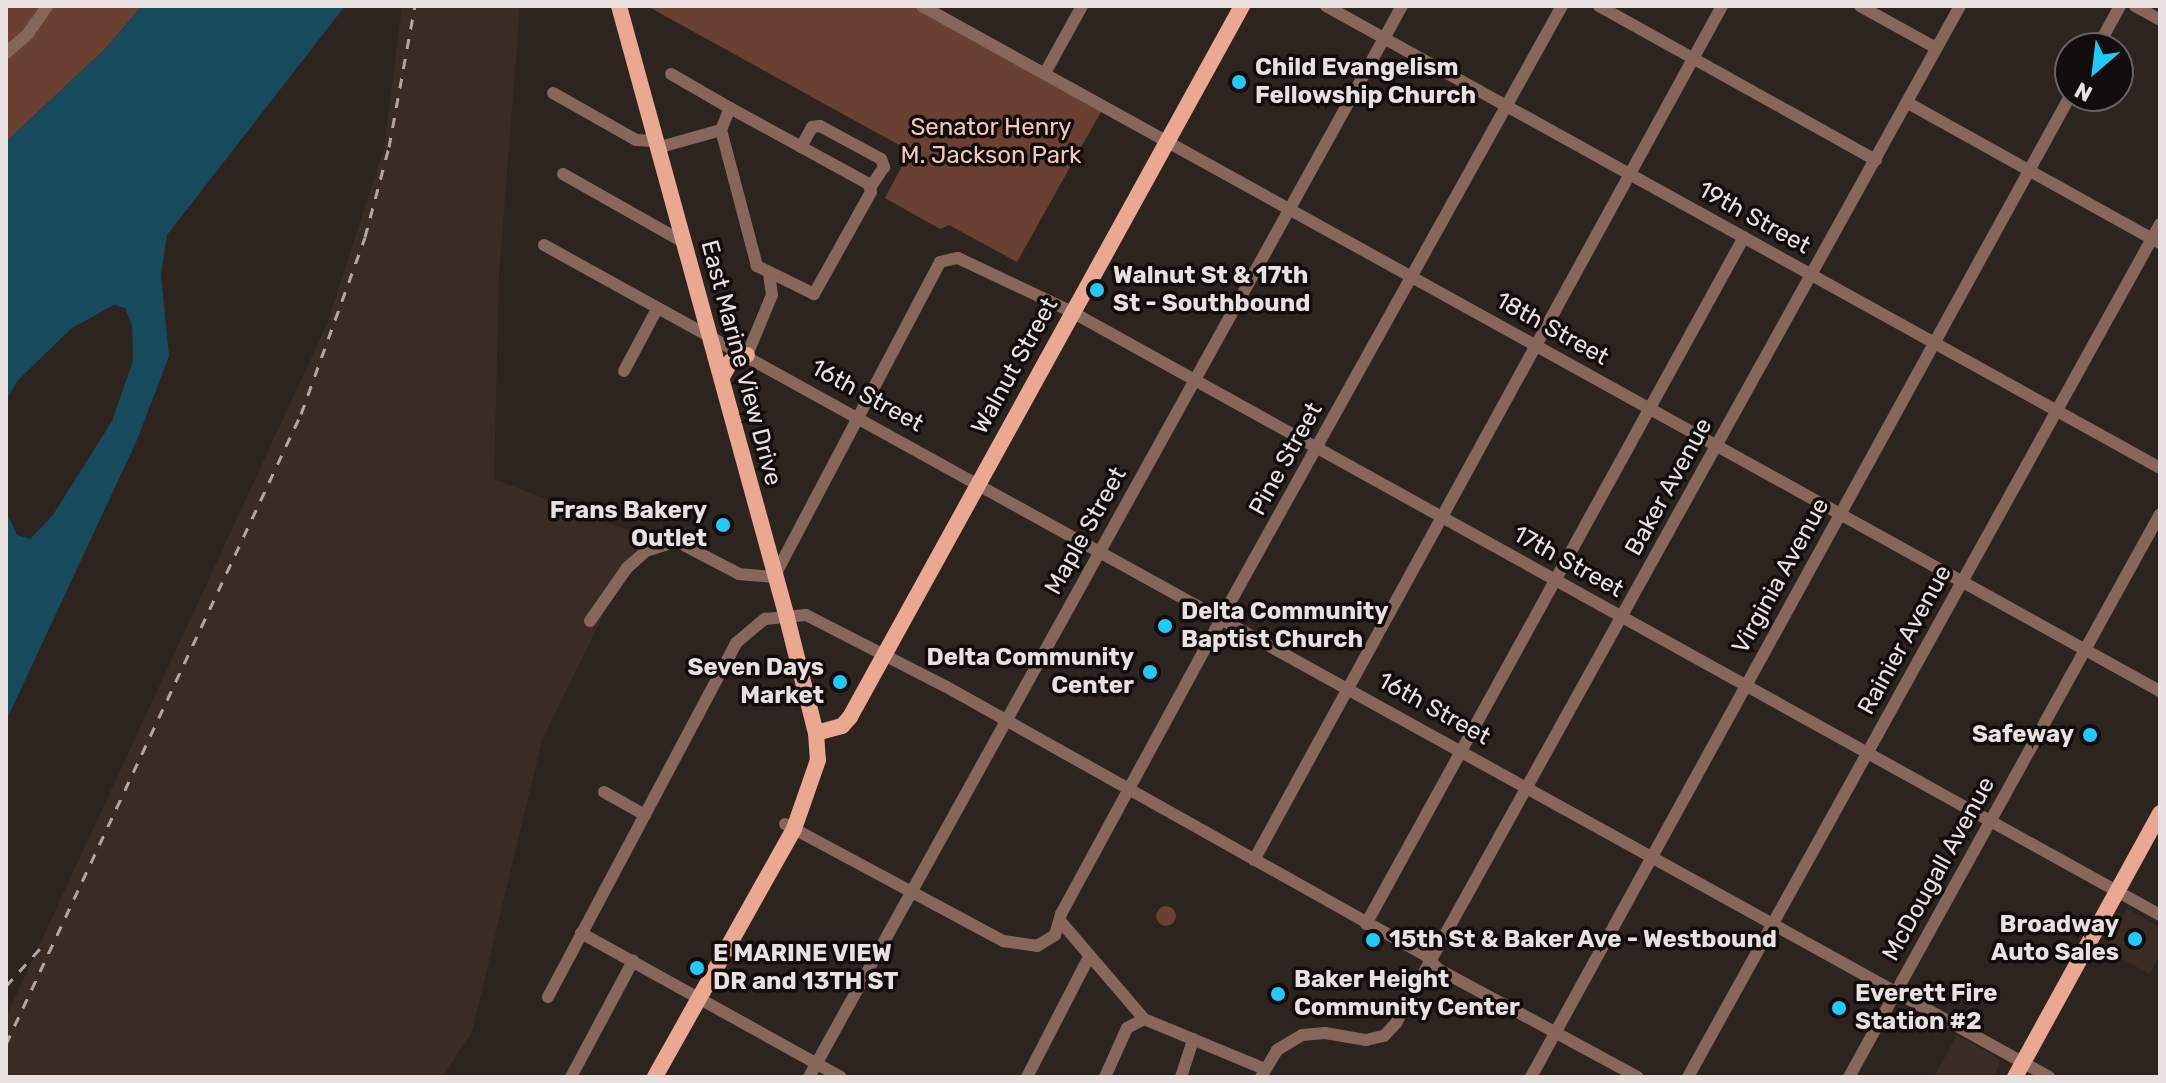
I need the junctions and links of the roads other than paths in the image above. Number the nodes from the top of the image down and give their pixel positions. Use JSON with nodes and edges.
{"nodes":[{"id":1,"x":47,"y":6,"type":"edge"},
{"id":2,"x":619,"y":6,"type":"edge"},
{"id":3,"x":922,"y":6,"type":"edge"},
{"id":4,"x":1082,"y":6,"type":"edge"},
{"id":5,"x":1242,"y":6,"type":"edge"},
{"id":6,"x":1326,"y":6,"type":"edge"},
{"id":7,"x":1402,"y":6,"type":"edge"},
{"id":8,"x":1562,"y":6,"type":"edge"},
{"id":9,"x":1599,"y":6,"type":"edge"},
{"id":10,"x":1722,"y":6,"type":"edge"},
{"id":11,"x":1860,"y":6,"type":"edge"},
{"id":12,"x":1960,"y":6,"type":"edge"},
{"id":13,"x":2120,"y":6,"type":"edge"},
{"id":14,"x":2135,"y":6,"type":"edge"},
{"id":15,"x":2160,"y":20,"type":"edge"},
{"id":16,"x":2106,"y":32,"type":"edge"},
{"id":17,"x":1384,"y":38,"type":"junction"},
{"id":18,"x":1936,"y":48,"type":"junction"},
{"id":19,"x":6,"y":53,"type":"edge"},
{"id":20,"x":1693,"y":58,"type":"junction"},
{"id":21,"x":1045,"y":73,"type":"junction"},
{"id":22,"x":671,"y":74,"type":"dead end"},
{"id":23,"x":553,"y":93,"type":"dead end"},
{"id":24,"x":1908,"y":103,"type":"junction"},
{"id":25,"x":1507,"y":106,"type":"junction"},
{"id":26,"x":730,"y":108,"type":"junction"},
{"id":27,"x":2061,"y":112,"type":"edge"},
{"id":28,"x":721,"y":130,"type":"junction"},
{"id":29,"x":1167,"y":142,"type":"junction"},
{"id":30,"x":656,"y":145,"type":"junction"},
{"id":31,"x":801,"y":147,"type":"junction"},
{"id":32,"x":1876,"y":160,"type":"junction"},
{"id":33,"x":2029,"y":170,"type":"junction"},
{"id":34,"x":563,"y":174,"type":"dead end"},
{"id":35,"x":1629,"y":174,"type":"junction"},
{"id":36,"x":871,"y":186,"type":"junction"},
{"id":37,"x":1290,"y":209,"type":"junction"},
{"id":38,"x":2160,"y":224,"type":"edge"},
{"id":39,"x":1744,"y":237,"type":"junction"},
{"id":40,"x":2156,"y":241,"type":"edge"},
{"id":41,"x":683,"y":242,"type":"junction"},
{"id":42,"x":544,"y":245,"type":"dead end"},
{"id":43,"x":769,"y":274,"type":"junction"},
{"id":44,"x":1811,"y":275,"type":"junction"},
{"id":45,"x":1412,"y":277,"type":"junction"},
{"id":46,"x":657,"y":309,"type":"junction"},
{"id":47,"x":1072,"y":312,"type":"junction"},
{"id":48,"x":712,"y":336,"type":"junction"},
{"id":49,"x":1934,"y":343,"type":"junction"},
{"id":50,"x":1535,"y":345,"type":"junction"},
{"id":51,"x":747,"y":355,"type":"junction"},
{"id":52,"x":624,"y":371,"type":"dead end"},
{"id":53,"x":722,"y":377,"type":"junction"},
{"id":54,"x":1196,"y":380,"type":"junction"},
{"id":55,"x":1651,"y":409,"type":"junction"},
{"id":56,"x":2057,"y":411,"type":"junction"},
{"id":57,"x":858,"y":416,"type":"junction"},
{"id":58,"x":1717,"y":446,"type":"junction"},
{"id":59,"x":1317,"y":448,"type":"junction"},
{"id":60,"x":2160,"y":468,"type":"edge"},
{"id":61,"x":978,"y":482,"type":"junction"},
{"id":62,"x":1840,"y":514,"type":"junction"},
{"id":63,"x":2160,"y":514,"type":"edge"},
{"id":64,"x":1440,"y":516,"type":"junction"},
{"id":65,"x":646,"y":536,"type":"dead end"},
{"id":66,"x":676,"y":541,"type":"junction"},
{"id":67,"x":1101,"y":550,"type":"junction"},
{"id":68,"x":774,"y":577,"type":"junction"},
{"id":69,"x":1556,"y":580,"type":"junction"},
{"id":70,"x":1962,"y":582,"type":"junction"},
{"id":71,"x":786,"y":614,"type":"junction"},
{"id":72,"x":1222,"y":617,"type":"junction"},
{"id":73,"x":1622,"y":617,"type":"junction"},
{"id":74,"x":590,"y":621,"type":"dead end"},
{"id":75,"x":2085,"y":650,"type":"junction"},
{"id":76,"x":884,"y":655,"type":"junction"},
{"id":77,"x":1346,"y":685,"type":"junction"},
{"id":78,"x":1745,"y":685,"type":"junction"},
{"id":79,"x":2160,"y":691,"type":"edge"},
{"id":80,"x":1007,"y":721,"type":"junction"},
{"id":81,"x":816,"y":733,"type":"junction"},
{"id":82,"x":1463,"y":750,"type":"junction"},
{"id":83,"x":1867,"y":753,"type":"junction"},
{"id":84,"x":1529,"y":786,"type":"junction"},
{"id":85,"x":1129,"y":790,"type":"junction"},
{"id":86,"x":604,"y":792,"type":"dead end"},
{"id":87,"x":2160,"y":813,"type":"edge"},
{"id":88,"x":645,"y":815,"type":"junction"},
{"id":89,"x":1991,"y":821,"type":"junction"},
{"id":90,"x":789,"y":826,"type":"junction"},
{"id":91,"x":1651,"y":854,"type":"junction"},
{"id":92,"x":1254,"y":860,"type":"junction"},
{"id":93,"x":2117,"y":891,"type":"junction"},
{"id":94,"x":911,"y":893,"type":"junction"},
{"id":95,"x":2160,"y":915,"type":"edge"},
{"id":96,"x":1061,"y":922,"type":"junction"},
{"id":97,"x":1774,"y":922,"type":"junction"},
{"id":98,"x":1366,"y":924,"type":"junction"},
{"id":99,"x":581,"y":933,"type":"junction"},
{"id":100,"x":1090,"y":955,"type":"junction"},
{"id":101,"x":633,"y":961,"type":"junction"},
{"id":102,"x":1432,"y":962,"type":"junction"},
{"id":103,"x":1897,"y":991,"type":"junction"},
{"id":104,"x":695,"y":995,"type":"junction"},
{"id":105,"x":548,"y":997,"type":"dead end"},
{"id":106,"x":1144,"y":1019,"type":"junction"},
{"id":107,"x":1553,"y":1032,"type":"junction"},
{"id":108,"x":1193,"y":1039,"type":"junction"},
{"id":109,"x":817,"y":1064,"type":"junction"},
{"id":110,"x":2019,"y":1070,"type":"edge"},
{"id":111,"x":1263,"y":1073,"type":"edge"},
{"id":112,"x":571,"y":1077,"type":"edge"},
{"id":113,"x":645,"y":1077,"type":"edge"},
{"id":114,"x":655,"y":1077,"type":"edge"},
{"id":115,"x":809,"y":1077,"type":"edge"},
{"id":116,"x":841,"y":1077,"type":"edge"},
{"id":117,"x":1027,"y":1077,"type":"edge"},
{"id":118,"x":1105,"y":1077,"type":"edge"},
{"id":119,"x":1181,"y":1077,"type":"edge"},
{"id":120,"x":1531,"y":1077,"type":"edge"},
{"id":121,"x":1638,"y":1077,"type":"edge"},
{"id":122,"x":1688,"y":1077,"type":"edge"},
{"id":123,"x":1849,"y":1077,"type":"edge"},
{"id":124,"x":2049,"y":1077,"type":"edge"}],
"edges":[{"from":1,"to":19,"type":"street"},
{"from":2,"to":30,"type":"main road","name":"East Marine View Drive"},
{"from":3,"to":21,"type":"street","name":"18th Street"},
{"from":4,"to":21,"type":"street"},
{"from":5,"to":29,"type":"main road","name":"Walnut Street"},
{"from":6,"to":17,"type":"street","name":"19th Street"},
{"from":7,"to":17,"type":"street","name":"Maple Street"},
{"from":8,"to":25,"type":"street","name":"Pine Street"},
{"from":9,"to":20,"type":"street"},
{"from":10,"to":20,"type":"street"},
{"from":11,"to":18,"type":"street"},
{"from":12,"to":18,"type":"street","name":"Baker Avenue"},
{"from":13,"to":16,"type":"street"},
{"from":14,"to":15,"type":"street"},
{"from":17,"to":25,"type":"street","name":"19th Street"},
{"from":17,"to":37,"type":"street","name":"Maple Street"},
{"from":18,"to":24,"type":"street","name":"Baker Avenue"},
{"from":20,"to":32,"type":"street"},
{"from":20,"to":35,"type":"street"},
{"from":21,"to":29,"type":"street","name":"18th Street"},
{"from":22,"to":26,"type":"street"},
{"from":23,"to":30,"type":"street"},
{"from":24,"to":32,"type":"street","name":"Baker Avenue"},
{"from":24,"to":33,"type":"street"},
{"from":25,"to":35,"type":"street","name":"19th Street"},
{"from":25,"to":45,"type":"street","name":"Pine Street"},
{"from":26,"to":28,"type":"street"},
{"from":26,"to":31,"type":"street"},
{"from":27,"to":33,"type":"street","name":"Virginia Avenue"},
{"from":28,"to":30,"type":"street"},
{"from":28,"to":43,"type":"street"},
{"from":29,"to":37,"type":"street","name":"18th Street"},
{"from":29,"to":47,"type":"main road","name":"Walnut Street"},
{"from":30,"to":41,"type":"main road","name":"East Marine View Drive"},
{"from":31,"to":36,"type":"street"},
{"from":31,"to":36,"type":"street"},
{"from":32,"to":44,"type":"street","name":"Baker Avenue"},
{"from":33,"to":40,"type":"street"},
{"from":33,"to":49,"type":"street","name":"Virginia Avenue"},
{"from":34,"to":41,"type":"street"},
{"from":35,"to":39,"type":"street","name":"19th Street"},
{"from":35,"to":50,"type":"street"},
{"from":36,"to":43,"type":"street"},
{"from":37,"to":45,"type":"street","name":"18th Street"},
{"from":37,"to":54,"type":"street","name":"Maple Street"},
{"from":38,"to":40,"type":"street","name":"Rainier Avenue"},
{"from":39,"to":44,"type":"street","name":"19th Street"},
{"from":39,"to":55,"type":"street"},
{"from":40,"to":56,"type":"street","name":"Rainier Avenue"},
{"from":41,"to":48,"type":"main road","name":"East Marine View Drive"},
{"from":42,"to":46,"type":"street","name":"16th Street"},
{"from":43,"to":51,"type":"street"},
{"from":44,"to":49,"type":"street","name":"19th Street"},
{"from":44,"to":58,"type":"street","name":"Baker Avenue"},
{"from":45,"to":50,"type":"street","name":"18th Street"},
{"from":45,"to":59,"type":"street","name":"Pine Street"},
{"from":46,"to":48,"type":"street","name":"16th Street"},
{"from":46,"to":52,"type":"street"},
{"from":47,"to":54,"type":"street","name":"17th Street"},
{"from":47,"to":57,"type":"street","name":"17th Street"},
{"from":47,"to":61,"type":"main road","name":"Walnut Street"},
{"from":48,"to":51,"type":"street","name":"16th Street"},
{"from":48,"to":53,"type":"main road","name":"East Marine View Drive"},
{"from":49,"to":56,"type":"street","name":"19th Street"},
{"from":49,"to":62,"type":"street","name":"Virginia Avenue"},
{"from":50,"to":55,"type":"street","name":"18th Street"},
{"from":50,"to":64,"type":"street"},
{"from":51,"to":53,"type":"main road"},
{"from":51,"to":57,"type":"street","name":"16th Street"},
{"from":53,"to":68,"type":"main road","name":"East Marine View Drive"},
{"from":54,"to":59,"type":"street","name":"17th Street"},
{"from":54,"to":67,"type":"street","name":"Maple Street"},
{"from":55,"to":58,"type":"street","name":"18th Street"},
{"from":55,"to":69,"type":"street"},
{"from":56,"to":60,"type":"street","name":"19th Street"},
{"from":56,"to":70,"type":"street","name":"Rainier Avenue"},
{"from":57,"to":61,"type":"street","name":"16th Street"},
{"from":57,"to":68,"type":"street"},
{"from":58,"to":62,"type":"street","name":"18th Street"},
{"from":58,"to":73,"type":"street","name":"Baker Avenue"},
{"from":59,"to":64,"type":"street","name":"17th Street"},
{"from":59,"to":72,"type":"street","name":"Pine Street"},
{"from":61,"to":67,"type":"street","name":"16th Street"},
{"from":61,"to":76,"type":"main road","name":"Walnut Street"},
{"from":62,"to":70,"type":"street","name":"18th Street"},
{"from":62,"to":78,"type":"street","name":"Virginia Avenue"},
{"from":63,"to":75,"type":"street","name":"McDougall Avenue"},
{"from":64,"to":69,"type":"street","name":"17th Street"},
{"from":64,"to":77,"type":"street"},
{"from":65,"to":66,"type":"street"},
{"from":66,"to":68,"type":"street"},
{"from":66,"to":74,"type":"street"},
{"from":67,"to":72,"type":"street","name":"16th Street"},
{"from":67,"to":80,"type":"street","name":"Maple Street"},
{"from":68,"to":71,"type":"main road","name":"East Marine View Drive"},
{"from":69,"to":73,"type":"street","name":"17th Street"},
{"from":69,"to":82,"type":"street"},
{"from":70,"to":75,"type":"street","name":"18th Street"},
{"from":70,"to":83,"type":"street","name":"Rainier Avenue"},
{"from":71,"to":76,"type":"street"},
{"from":71,"to":81,"type":"main road","name":"East Marine View Drive"},
{"from":71,"to":88,"type":"street"},
{"from":72,"to":77,"type":"street","name":"16th Street"},
{"from":72,"to":85,"type":"street","name":"Pine Street"},
{"from":73,"to":78,"type":"street","name":"17th Street"},
{"from":73,"to":84,"type":"street","name":"Baker Avenue"},
{"from":75,"to":79,"type":"street","name":"18th Street"},
{"from":75,"to":89,"type":"street","name":"McDougall Avenue"},
{"from":76,"to":80,"type":"street"},
{"from":76,"to":81,"type":"main road","name":"Walnut Street"},
{"from":77,"to":82,"type":"street","name":"16th Street"},
{"from":77,"to":92,"type":"street"},
{"from":78,"to":83,"type":"street","name":"17th Street"},
{"from":78,"to":91,"type":"street","name":"Virginia Avenue"},
{"from":80,"to":85,"type":"street"},
{"from":80,"to":94,"type":"street","name":"Maple Street"},
{"from":81,"to":90,"type":"main road","name":"East Marine View Drive"},
{"from":82,"to":84,"type":"street","name":"16th Street"},
{"from":82,"to":98,"type":"street"},
{"from":83,"to":89,"type":"street","name":"17th Street"},
{"from":83,"to":97,"type":"street","name":"Rainier Avenue"},
{"from":84,"to":91,"type":"street","name":"16th Street"},
{"from":84,"to":102,"type":"street","name":"Baker Avenue"},
{"from":85,"to":92,"type":"street"},
{"from":85,"to":96,"type":"street","name":"Pine Street"},
{"from":86,"to":88,"type":"street"},
{"from":87,"to":93,"type":"main road"},
{"from":88,"to":99,"type":"street"},
{"from":89,"to":93,"type":"street","name":"17th Street"},
{"from":89,"to":103,"type":"street","name":"McDougall Avenue"},
{"from":90,"to":94,"type":"street"},
{"from":90,"to":104,"type":"main road","name":"East Marine View Drive"},
{"from":91,"to":97,"type":"street","name":"16th Street"},
{"from":91,"to":107,"type":"street","name":"Virginia Avenue"},
{"from":92,"to":98,"type":"street"},
{"from":93,"to":95,"type":"street","name":"17th Street"},
{"from":93,"to":110,"type":"main road"},
{"from":94,"to":96,"type":"street","name":"Pine Street"},
{"from":94,"to":109,"type":"street","name":"Maple Street"},
{"from":96,"to":100,"type":"street"},
{"from":97,"to":103,"type":"street","name":"16th Street"},
{"from":97,"to":122,"type":"street","name":"Rainier Avenue"},
{"from":98,"to":102,"type":"street"},
{"from":99,"to":101,"type":"street"},
{"from":99,"to":105,"type":"street"},
{"from":100,"to":106,"type":"street"},
{"from":100,"to":117,"type":"street"},
{"from":101,"to":104,"type":"street"},
{"from":101,"to":112,"type":"street"},
{"from":102,"to":107,"type":"street"},
{"from":102,"to":111,"type":"street","name":"Baker Avenue"},
{"from":103,"to":110,"type":"street","name":"16th Street"},
{"from":103,"to":123,"type":"street","name":"McDougall Avenue"},
{"from":104,"to":109,"type":"street"},
{"from":104,"to":113,"type":"main road","name":"East Marine View Drive"},
{"from":104,"to":114,"type":"main road","name":"East Marine View Drive"},
{"from":106,"to":108,"type":"street"},
{"from":106,"to":118,"type":"street"},
{"from":107,"to":120,"type":"street","name":"Virginia Avenue"},
{"from":107,"to":121,"type":"street"},
{"from":108,"to":111,"type":"street"},
{"from":108,"to":119,"type":"street"},
{"from":109,"to":115,"type":"street","name":"Maple Street"},
{"from":109,"to":116,"type":"street"},
{"from":110,"to":124,"type":"street","name":"16th Street"}]}
